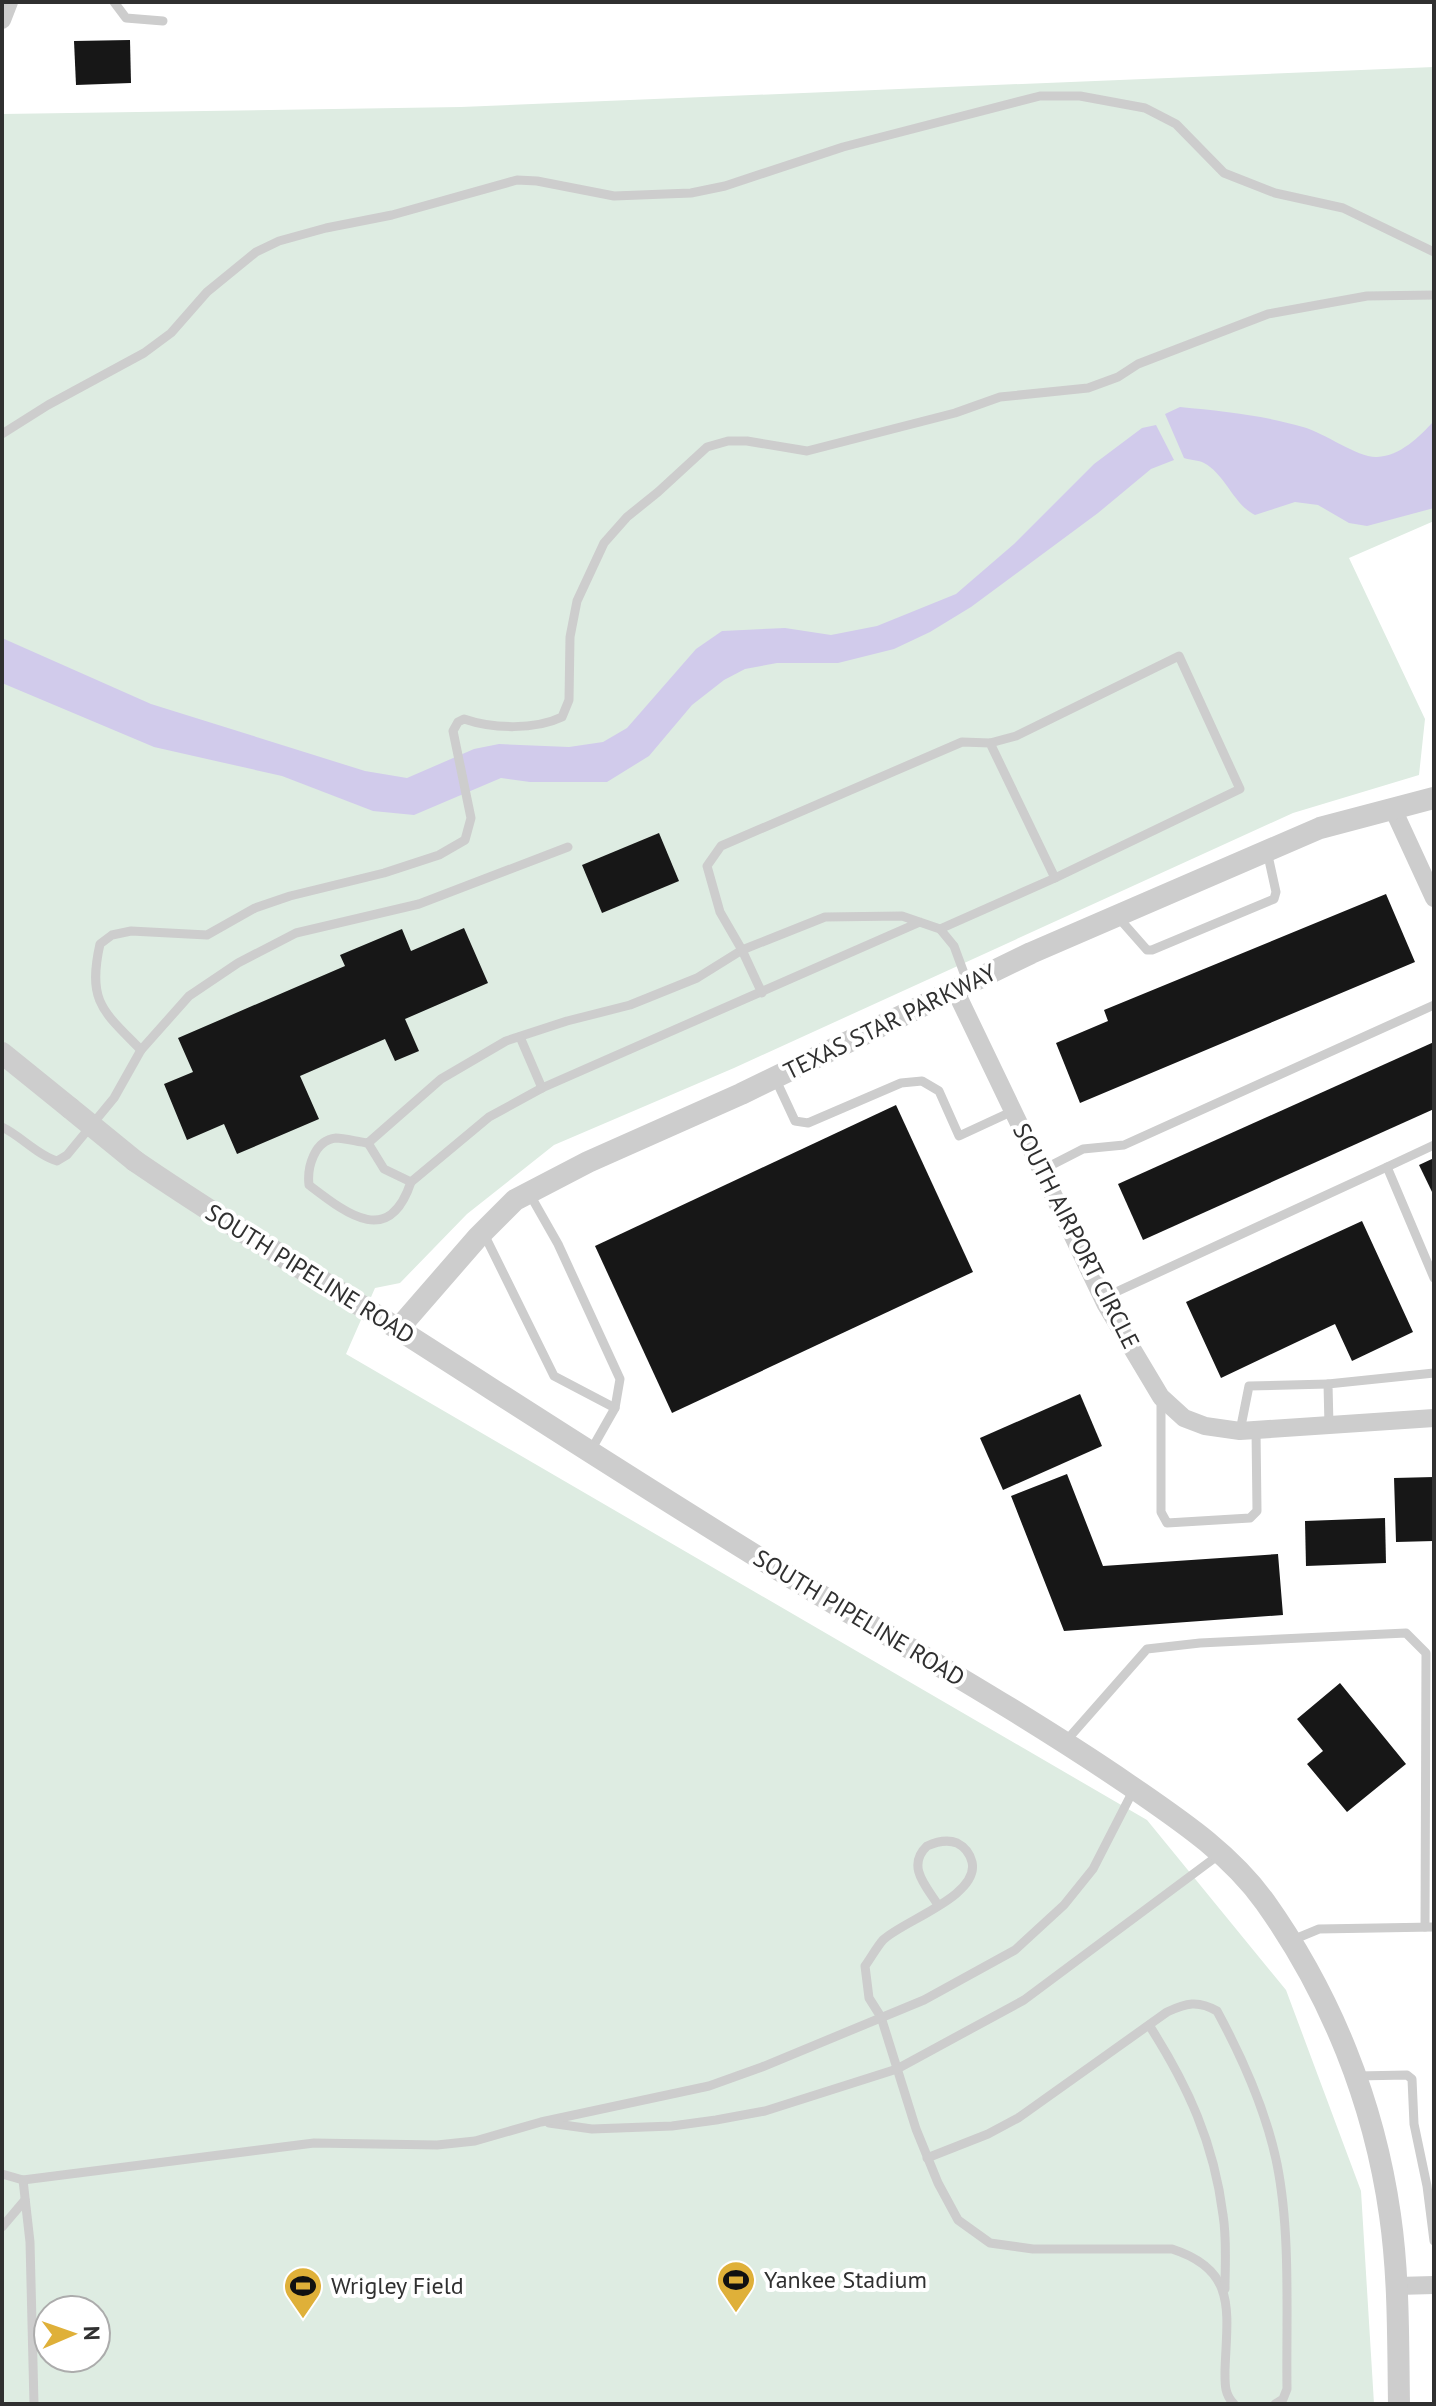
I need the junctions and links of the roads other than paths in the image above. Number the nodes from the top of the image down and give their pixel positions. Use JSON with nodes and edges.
{"nodes":[{"id":1,"x":9,"y":2,"type":"edge"},
{"id":2,"x":114,"y":2,"type":"edge"},
{"id":3,"x":2,"y":20,"type":"edge"},
{"id":4,"x":163,"y":21,"type":"dead end"},
{"id":5,"x":1434,"y":252,"type":"edge"},
{"id":6,"x":1434,"y":295,"type":"edge"},
{"id":7,"x":2,"y":434,"type":"edge"},
{"id":8,"x":990,"y":743,"type":"junction"},
{"id":9,"x":1434,"y":798,"type":"edge"},
{"id":10,"x":1393,"y":809,"type":"junction"},
{"id":11,"x":568,"y":847,"type":"dead end"},
{"id":12,"x":1267,"y":851,"type":"junction"},
{"id":13,"x":1055,"y":878,"type":"junction"},
{"id":14,"x":1434,"y":898,"type":"edge"},
{"id":15,"x":1117,"y":916,"type":"junction"},
{"id":16,"x":920,"y":922,"type":"junction"},
{"id":17,"x":940,"y":929,"type":"junction"},
{"id":18,"x":742,"y":950,"type":"junction"},
{"id":19,"x":961,"y":987,"type":"junction"},
{"id":20,"x":762,"y":993,"type":"junction"},
{"id":21,"x":1434,"y":1005,"type":"edge"},
{"id":22,"x":520,"y":1037,"type":"junction"},
{"id":23,"x":141,"y":1050,"type":"junction"},
{"id":24,"x":6,"y":1060,"type":"edge"},
{"id":25,"x":775,"y":1078,"type":"junction"},
{"id":26,"x":542,"y":1088,"type":"junction"},
{"id":27,"x":1013,"y":1111,"type":"junction"},
{"id":28,"x":2,"y":1127,"type":"edge"},
{"id":29,"x":368,"y":1143,"type":"junction"},
{"id":30,"x":1434,"y":1145,"type":"edge"},
{"id":31,"x":1387,"y":1167,"type":"junction"},
{"id":32,"x":1042,"y":1170,"type":"junction"},
{"id":33,"x":411,"y":1182,"type":"junction"},
{"id":34,"x":529,"y":1193,"type":"junction"},
{"id":35,"x":483,"y":1232,"type":"junction"},
{"id":36,"x":1434,"y":1278,"type":"edge"},
{"id":37,"x":1103,"y":1298,"type":"junction"},
{"id":38,"x":398,"y":1329,"type":"junction"},
{"id":39,"x":1434,"y":1373,"type":"edge"},
{"id":40,"x":1328,"y":1384,"type":"junction"},
{"id":41,"x":1161,"y":1397,"type":"junction"},
{"id":42,"x":615,"y":1408,"type":"junction"},
{"id":43,"x":1434,"y":1418,"type":"edge"},
{"id":44,"x":1329,"y":1426,"type":"junction"},
{"id":45,"x":1248,"y":1430,"type":"junction"},
{"id":46,"x":590,"y":1452,"type":"junction"},
{"id":47,"x":1065,"y":1742,"type":"junction"},
{"id":48,"x":1134,"y":1789,"type":"junction"},
{"id":49,"x":1220,"y":1854,"type":"junction"},
{"id":50,"x":938,"y":1905,"type":"junction"},
{"id":51,"x":1429,"y":1927,"type":"edge"},
{"id":52,"x":1290,"y":1941,"type":"junction"},
{"id":53,"x":881,"y":2017,"type":"junction"},
{"id":54,"x":1149,"y":2025,"type":"junction"},
{"id":55,"x":897,"y":2069,"type":"junction"},
{"id":56,"x":1357,"y":2076,"type":"junction"},
{"id":57,"x":541,"y":2122,"type":"junction"},
{"id":58,"x":927,"y":2158,"type":"junction"},
{"id":59,"x":2,"y":2174,"type":"edge"},
{"id":60,"x":23,"y":2180,"type":"junction"},
{"id":61,"x":25,"y":2200,"type":"junction"},
{"id":62,"x":2,"y":2227,"type":"edge"},
{"id":63,"x":1434,"y":2241,"type":"edge"},
{"id":64,"x":1434,"y":2285,"type":"edge"},
{"id":65,"x":1397,"y":2286,"type":"junction"},
{"id":66,"x":1225,"y":2294,"type":"junction"},
{"id":67,"x":34,"y":2404,"type":"edge"},
{"id":68,"x":1234,"y":2404,"type":"edge"},
{"id":69,"x":1275,"y":2404,"type":"edge"},
{"id":70,"x":1399,"y":2404,"type":"edge"}],
"edges":[{"from":1,"to":3,"type":"street"},
{"from":2,"to":4,"type":"lane"},
{"from":5,"to":7,"type":"lane"},
{"from":6,"to":23,"type":"lane"},
{"from":8,"to":13,"type":"lane"},
{"from":8,"to":13,"type":"lane"},
{"from":8,"to":18,"type":"lane"},
{"from":9,"to":10,"type":"street","name":"TEXAS STAR PARKWAY"},
{"from":10,"to":12,"type":"street","name":"TEXAS STAR PARKWAY"},
{"from":10,"to":14,"type":"street"},
{"from":11,"to":23,"type":"lane"},
{"from":12,"to":15,"type":"street","name":"TEXAS STAR PARKWAY"},
{"from":12,"to":15,"type":"lane"},
{"from":13,"to":17,"type":"lane"},
{"from":15,"to":19,"type":"street","name":"TEXAS STAR PARKWAY"},
{"from":16,"to":17,"type":"lane"},
{"from":16,"to":18,"type":"lane"},
{"from":16,"to":20,"type":"lane"},
{"from":17,"to":19,"type":"lane"},
{"from":18,"to":20,"type":"lane"},
{"from":18,"to":22,"type":"lane"},
{"from":19,"to":25,"type":"street","name":"TEXAS STAR PARKWAY"},
{"from":19,"to":27,"type":"street","name":"SOUTH AIRPORT CIRCLE"},
{"from":20,"to":26,"type":"lane"},
{"from":21,"to":32,"type":"lane"},
{"from":22,"to":26,"type":"lane"},
{"from":22,"to":29,"type":"lane"},
{"from":23,"to":28,"type":"lane"},
{"from":24,"to":38,"type":"street","name":"SOUTH PIPELINE ROAD","bridge":true},
{"from":25,"to":27,"type":"lane"},
{"from":25,"to":34,"type":"street","name":"TEXAS STAR PARKWAY"},
{"from":26,"to":33,"type":"lane"},
{"from":27,"to":32,"type":"street","name":"SOUTH AIRPORT CIRCLE"},
{"from":29,"to":33,"type":"lane"},
{"from":29,"to":33,"type":"lane"},
{"from":30,"to":31,"type":"lane"},
{"from":31,"to":36,"type":"lane"},
{"from":31,"to":37,"type":"lane"},
{"from":32,"to":37,"type":"street","name":"SOUTH AIRPORT CIRCLE"},
{"from":34,"to":35,"type":"street","name":"TEXAS STAR PARKWAY"},
{"from":34,"to":42,"type":"lane"},
{"from":35,"to":38,"type":"street","name":"TEXAS STAR PARKWAY"},
{"from":35,"to":42,"type":"lane"},
{"from":37,"to":41,"type":"street","name":"SOUTH AIRPORT CIRCLE"},
{"from":38,"to":46,"type":"street","name":"SOUTH PIPELINE ROAD"},
{"from":39,"to":40,"type":"lane"},
{"from":40,"to":44,"type":"lane"},
{"from":40,"to":45,"type":"lane"},
{"from":41,"to":45,"type":"street","name":"SOUTH AIRPORT CIRCLE"},
{"from":41,"to":45,"type":"lane"},
{"from":42,"to":46,"type":"lane"},
{"from":43,"to":44,"type":"street","name":"SOUTH AIRPORT CIRCLE"},
{"from":44,"to":45,"type":"street","name":"SOUTH AIRPORT CIRCLE"},
{"from":46,"to":47,"type":"street","name":"SOUTH PIPELINE ROAD"},
{"from":47,"to":48,"type":"street","name":"SOUTH PIPELINE ROAD"},
{"from":47,"to":51,"type":"lane"},
{"from":48,"to":49,"type":"street","name":"SOUTH PIPELINE ROAD"},
{"from":48,"to":53,"type":"lane"},
{"from":49,"to":52,"type":"street","name":"SOUTH PIPELINE ROAD"},
{"from":49,"to":55,"type":"lane"},
{"from":50,"to":50,"type":"lane"},
{"from":50,"to":53,"type":"lane"},
{"from":51,"to":52,"type":"lane"},
{"from":52,"to":56,"type":"street","name":"SOUTH PIPELINE ROAD"},
{"from":53,"to":55,"type":"lane"},
{"from":53,"to":57,"type":"lane"},
{"from":54,"to":58,"type":"lane"},
{"from":54,"to":66,"type":"lane"},
{"from":54,"to":69,"type":"lane"},
{"from":55,"to":57,"type":"lane"},
{"from":55,"to":58,"type":"lane"},
{"from":56,"to":63,"type":"lane"},
{"from":56,"to":65,"type":"street","name":"SOUTH PIPELINE ROAD"},
{"from":57,"to":60,"type":"lane"},
{"from":58,"to":66,"type":"lane"},
{"from":59,"to":60,"type":"lane"},
{"from":60,"to":61,"type":"lane"},
{"from":61,"to":62,"type":"lane"},
{"from":61,"to":67,"type":"lane"},
{"from":64,"to":65,"type":"street"},
{"from":65,"to":70,"type":"street","name":"SOUTH PIPELINE ROAD"},
{"from":66,"to":68,"type":"lane"}]}
